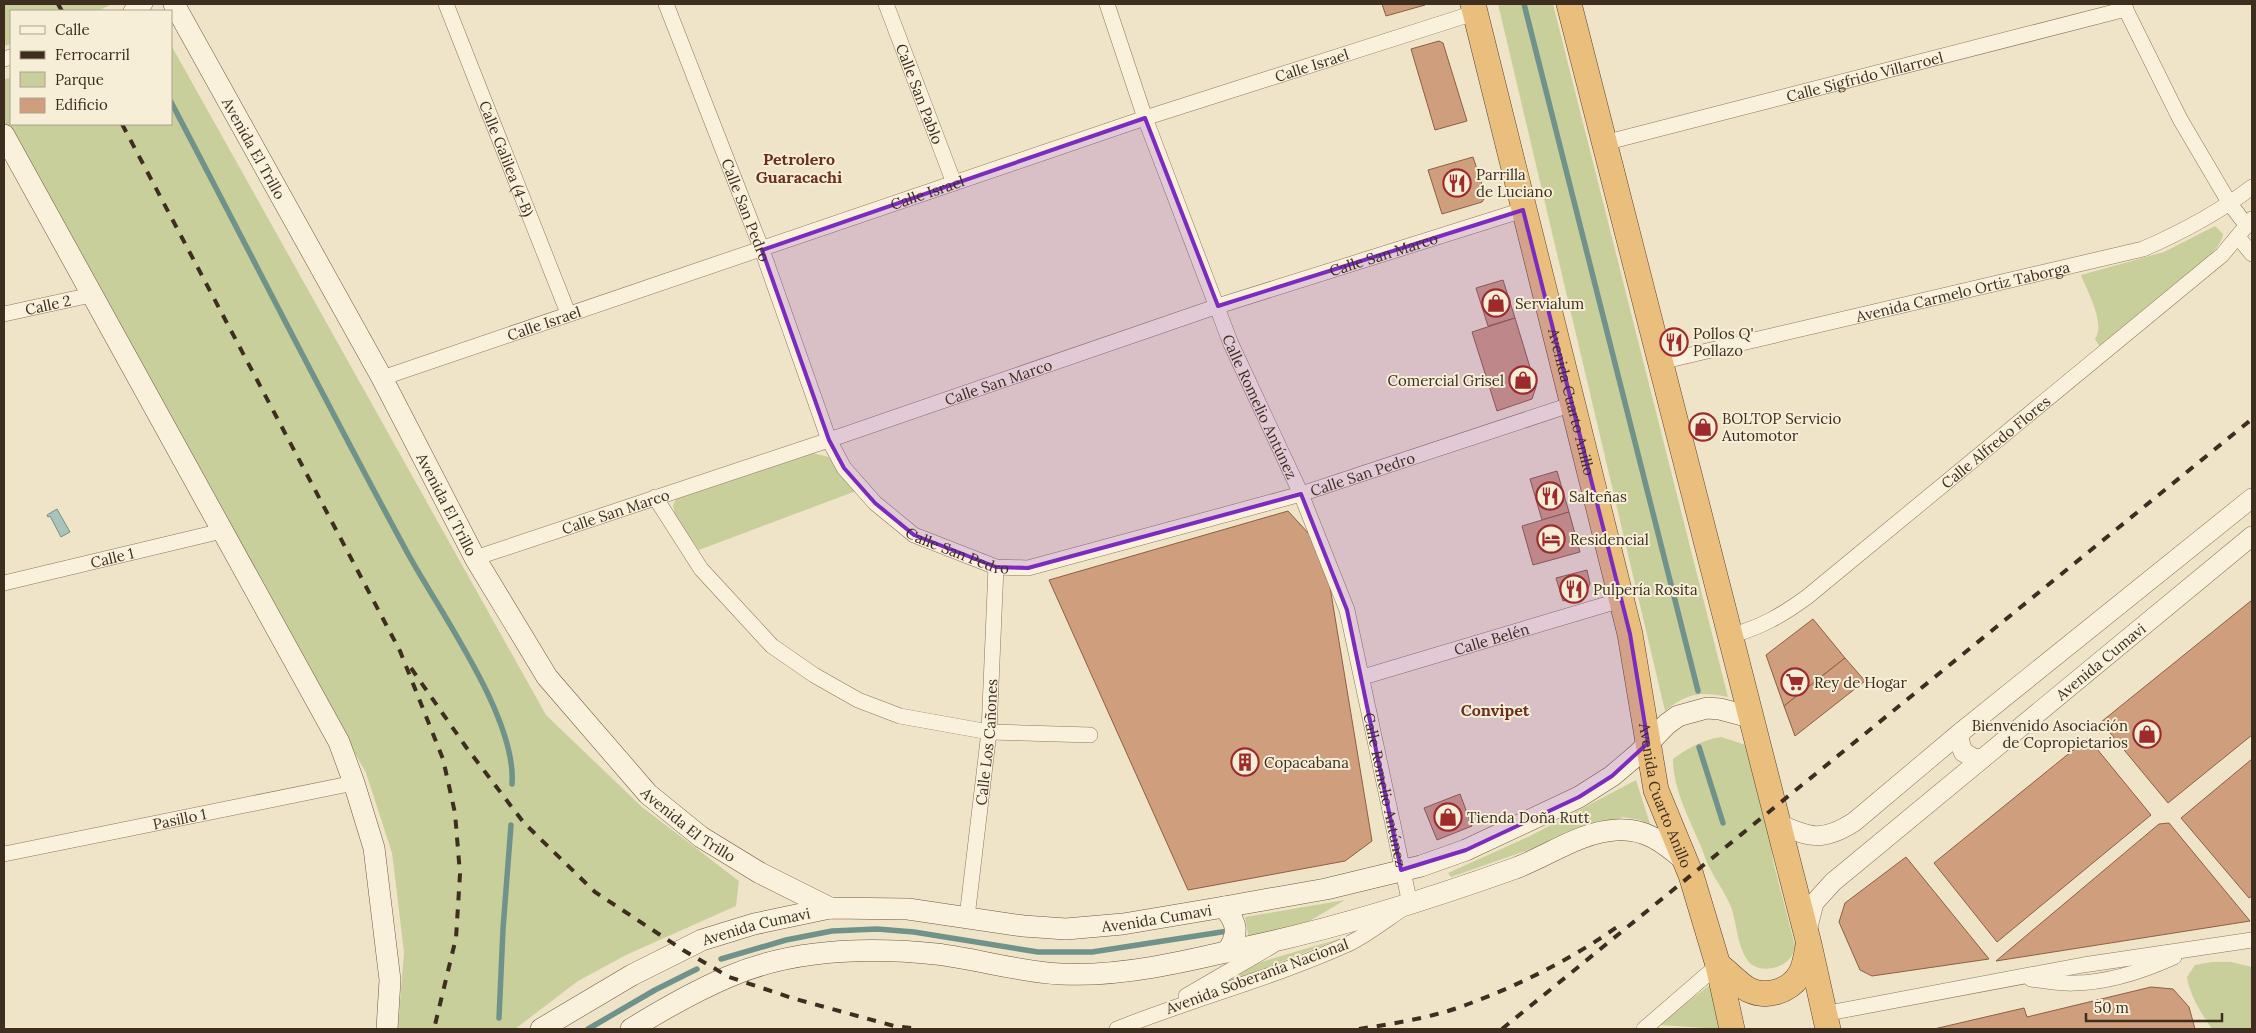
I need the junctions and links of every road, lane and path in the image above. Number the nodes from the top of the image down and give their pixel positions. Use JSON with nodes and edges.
{"nodes":[{"id":1,"x":144,"y":4,"type":"edge"},
{"id":2,"x":174,"y":4,"type":"edge"},
{"id":3,"x":446,"y":4,"type":"edge"},
{"id":4,"x":666,"y":4,"type":"edge"},
{"id":5,"x":886,"y":4,"type":"edge"},
{"id":6,"x":1107,"y":4,"type":"edge"},
{"id":7,"x":1570,"y":4,"type":"edge"},
{"id":8,"x":2124,"y":7,"type":"edge"},
{"id":9,"x":1474,"y":8,"type":"edge"},
{"id":10,"x":133,"y":10,"type":"edge"},
{"id":11,"x":1146,"y":118,"type":"junction"},
{"id":12,"x":4,"y":135,"type":"edge"},
{"id":13,"x":1604,"y":143,"type":"junction"},
{"id":14,"x":954,"y":183,"type":"junction"},
{"id":15,"x":2252,"y":187,"type":"edge"},
{"id":16,"x":2230,"y":204,"type":"junction"},
{"id":17,"x":1523,"y":210,"type":"junction"},
{"id":18,"x":2246,"y":227,"type":"edge"},
{"id":19,"x":762,"y":250,"type":"junction"},
{"id":20,"x":2252,"y":254,"type":"edge"},
{"id":21,"x":91,"y":295,"type":"junction"},
{"id":22,"x":1218,"y":306,"type":"junction"},
{"id":23,"x":568,"y":313,"type":"junction"},
{"id":24,"x":4,"y":314,"type":"edge"},
{"id":25,"x":1660,"y":362,"type":"junction"},
{"id":26,"x":382,"y":378,"type":"junction"},
{"id":27,"x":1573,"y":404,"type":"junction"},
{"id":28,"x":830,"y":440,"type":"junction"},
{"id":29,"x":1301,"y":494,"type":"junction"},
{"id":30,"x":655,"y":497,"type":"junction"},
{"id":31,"x":2252,"y":498,"type":"edge"},
{"id":32,"x":222,"y":531,"type":"junction"},
{"id":33,"x":2252,"y":536,"type":"edge"},
{"id":34,"x":475,"y":558,"type":"junction"},
{"id":35,"x":996,"y":566,"type":"junction"},
{"id":36,"x":4,"y":583,"type":"edge"},
{"id":37,"x":1621,"y":600,"type":"junction"},
{"id":38,"x":1730,"y":636,"type":"junction"},
{"id":39,"x":1362,"y":677,"type":"junction"},
{"id":40,"x":1750,"y":718,"type":"junction"},
{"id":41,"x":989,"y":732,"type":"junction"},
{"id":42,"x":1961,"y":732,"type":"junction"},
{"id":43,"x":1090,"y":735,"type":"dead end"},
{"id":44,"x":1648,"y":743,"type":"junction"},
{"id":45,"x":1982,"y":758,"type":"junction"},
{"id":46,"x":354,"y":783,"type":"junction"},
{"id":47,"x":1778,"y":823,"type":"junction"},
{"id":48,"x":4,"y":854,"type":"edge"},
{"id":49,"x":1684,"y":860,"type":"junction"},
{"id":50,"x":1402,"y":870,"type":"junction"},
{"id":51,"x":1410,"y":904,"type":"junction"},
{"id":52,"x":1224,"y":907,"type":"junction"},
{"id":53,"x":830,"y":908,"type":"junction"},
{"id":54,"x":967,"y":917,"type":"junction"},
{"id":55,"x":1808,"y":939,"type":"junction"},
{"id":56,"x":1283,"y":940,"type":"junction"},
{"id":57,"x":2252,"y":940,"type":"edge"},
{"id":58,"x":1227,"y":952,"type":"junction"},
{"id":59,"x":1718,"y":965,"type":"junction"},
{"id":60,"x":1154,"y":1014,"type":"junction"},
{"id":61,"x":1825,"y":1021,"type":"edge"},
{"id":62,"x":657,"y":1022,"type":"edge"},
{"id":63,"x":386,"y":1029,"type":"edge"},
{"id":64,"x":541,"y":1029,"type":"edge"},
{"id":65,"x":631,"y":1029,"type":"edge"},
{"id":66,"x":1117,"y":1029,"type":"edge"},
{"id":67,"x":1644,"y":1029,"type":"edge"},
{"id":68,"x":1732,"y":1029,"type":"edge"}],
"edges":[{"from":1,"to":10,"type":"street"},
{"from":2,"to":26,"type":"main road","name":"Avenida El Trillo"},
{"from":3,"to":23,"type":"street","name":"Calle Galilea (4-B)"},
{"from":4,"to":19,"type":"street","name":"Calle San Pedro"},
{"from":5,"to":14,"type":"street","name":"Calle San Pablo"},
{"from":6,"to":11,"type":"street","name":"Calle Romelio Antúnez"},
{"from":7,"to":13,"type":"highway"},
{"from":8,"to":13,"type":"street","name":"Calle Sigfrido Villarroel"},
{"from":8,"to":16,"type":"street"},
{"from":9,"to":11,"type":"street","name":"Calle Israel"},
{"from":9,"to":17,"type":"highway","name":"Avenida Cuarto Anillo"},
{"from":11,"to":14,"type":"street","name":"Calle Israel"},
{"from":11,"to":22,"type":"street","name":"Calle Romelio Antúnez"},
{"from":12,"to":21,"type":"main road"},
{"from":13,"to":25,"type":"highway"},
{"from":14,"to":19,"type":"street","name":"Calle Israel"},
{"from":15,"to":16,"type":"street","name":"Avenida Carmelo Ortiz Taborga"},
{"from":16,"to":18,"type":"street"},
{"from":16,"to":25,"type":"street","name":"Avenida Carmelo Ortiz Taborga"},
{"from":17,"to":22,"type":"street","name":"Calle San Marco"},
{"from":17,"to":27,"type":"highway","name":"Avenida Cuarto Anillo"},
{"from":18,"to":20,"type":"street"},
{"from":18,"to":38,"type":"street","name":"Calle Alfredo Flores"},
{"from":19,"to":23,"type":"street","name":"Calle Israel"},
{"from":19,"to":28,"type":"street","name":"Calle San Pedro"},
{"from":21,"to":24,"type":"street","name":"Calle 2"},
{"from":21,"to":32,"type":"main road"},
{"from":22,"to":28,"type":"street","name":"Calle San Marco"},
{"from":22,"to":29,"type":"street","name":"Calle Romelio Antúnez"},
{"from":23,"to":26,"type":"street","name":"Calle Israel"},
{"from":25,"to":38,"type":"highway"},
{"from":26,"to":34,"type":"main road","name":"Avenida El Trillo"},
{"from":27,"to":29,"type":"street","name":"Calle San Pedro"},
{"from":27,"to":37,"type":"highway","name":"Avenida Cuarto Anillo"},
{"from":28,"to":30,"type":"street","name":"Calle San Marco"},
{"from":28,"to":35,"type":"street","name":"Calle San Pedro"},
{"from":29,"to":35,"type":"street","name":"Calle San Pedro"},
{"from":29,"to":39,"type":"street","name":"Calle Romelio Antúnez"},
{"from":30,"to":34,"type":"street","name":"Calle San Marco"},
{"from":30,"to":41,"type":"street"},
{"from":31,"to":42,"type":"street","name":"Avenida Cumavi"},
{"from":32,"to":36,"type":"street","name":"Calle 1"},
{"from":32,"to":46,"type":"main road"},
{"from":33,"to":45,"type":"street","name":"Avenida Cumavi"},
{"from":34,"to":53,"type":"main road","name":"Avenida El Trillo"},
{"from":35,"to":41,"type":"street","name":"Calle Los Cañones"},
{"from":37,"to":39,"type":"street","name":"Calle Belén"},
{"from":37,"to":44,"type":"highway","name":"Avenida Cuarto Anillo"},
{"from":38,"to":40,"type":"highway"},
{"from":39,"to":50,"type":"street","name":"Calle Romelio Antúnez"},
{"from":40,"to":44,"type":"main road","name":"Avenida Cumavi"},
{"from":40,"to":47,"type":"highway"},
{"from":41,"to":43,"type":"street"},
{"from":41,"to":54,"type":"street","name":"Calle Los Cañones"},
{"from":42,"to":45,"type":"street"},
{"from":42,"to":47,"type":"street","name":"Avenida Cumavi"},
{"from":44,"to":49,"type":"highway","name":"Avenida Cuarto Anillo"},
{"from":44,"to":50,"type":"main road","name":"Avenida Cumavi"},
{"from":45,"to":55,"type":"street","name":"Avenida Cumavi"},
{"from":46,"to":48,"type":"street","name":"Pasillo 1"},
{"from":46,"to":63,"type":"main road"},
{"from":47,"to":55,"type":"highway"},
{"from":49,"to":51,"type":"main road"},
{"from":49,"to":59,"type":"highway","name":"Avenida Cuarto Anillo"},
{"from":50,"to":51,"type":"street","name":"Calle Romelio Antúnez"},
{"from":50,"to":52,"type":"main road","name":"Avenida Cumavi"},
{"from":51,"to":56,"type":"main road"},
{"from":51,"to":60,"type":"street","name":"Avenida Soberanía Nacional"},
{"from":52,"to":54,"type":"main road","name":"Avenida Cumavi"},
{"from":52,"to":58,"type":"main road"},
{"from":53,"to":54,"type":"main road","name":"Avenida Cumavi"},
{"from":53,"to":64,"type":"main road","name":"Avenida Cumavi"},
{"from":55,"to":59,"type":"highway"},
{"from":55,"to":61,"type":"highway"},
{"from":56,"to":58,"type":"main road"},
{"from":56,"to":60,"type":"street","name":"Avenida Soberanía Nacional"},
{"from":57,"to":61,"type":"street"},
{"from":58,"to":62,"type":"main road"},
{"from":59,"to":67,"type":"street"},
{"from":59,"to":68,"type":"highway","name":"Avenida Cuarto Anillo"},
{"from":60,"to":66,"type":"street","name":"Avenida Soberanía Nacional"},
{"from":62,"to":65,"type":"main road"}]}
